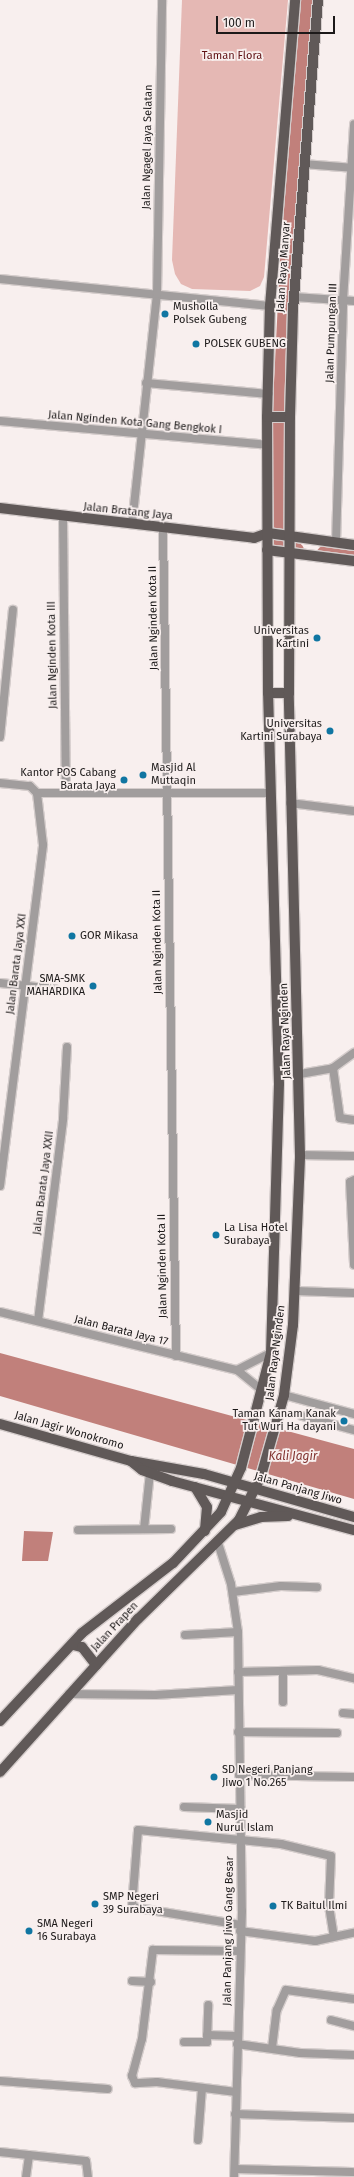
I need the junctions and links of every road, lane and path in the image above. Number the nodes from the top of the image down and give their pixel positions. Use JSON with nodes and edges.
{"nodes":[{"id":1,"x":162,"y":0,"type":"edge"},
{"id":2,"x":295,"y":0,"type":"edge"},
{"id":3,"x":318,"y":0,"type":"edge"},
{"id":4,"x":354,"y":124,"type":"edge"},
{"id":5,"x":304,"y":164,"type":"junction"},
{"id":6,"x":353,"y":168,"type":"edge"},
{"id":7,"x":0,"y":279,"type":"edge"},
{"id":8,"x":157,"y":294,"type":"junction"},
{"id":9,"x":294,"y":297,"type":"junction"},
{"id":10,"x":343,"y":301,"type":"junction"},
{"id":11,"x":354,"y":301,"type":"edge"},
{"id":12,"x":270,"y":306,"type":"junction"},
{"id":13,"x":146,"y":384,"type":"junction"},
{"id":14,"x":269,"y":394,"type":"junction"},
{"id":15,"x":278,"y":417,"type":"junction"},
{"id":16,"x":0,"y":421,"type":"edge"},
{"id":17,"x":140,"y":436,"type":"junction"},
{"id":18,"x":267,"y":445,"type":"junction"},
{"id":19,"x":0,"y":508,"type":"edge"},
{"id":20,"x":63,"y":516,"type":"junction"},
{"id":21,"x":132,"y":524,"type":"junction"},
{"id":22,"x":163,"y":528,"type":"junction"},
{"id":23,"x":254,"y":538,"type":"junction"},
{"id":24,"x":285,"y":541,"type":"junction"},
{"id":25,"x":336,"y":543,"type":"junction"},
{"id":26,"x":354,"y":545,"type":"edge"},
{"id":27,"x":268,"y":550,"type":"junction"},
{"id":28,"x":354,"y":561,"type":"edge"},
{"id":29,"x":13,"y":610,"type":"dead end"},
{"id":30,"x":268,"y":693,"type":"junction"},
{"id":31,"x":289,"y":693,"type":"junction"},
{"id":32,"x":2,"y":704,"type":"edge"},
{"id":33,"x":0,"y":737,"type":"edge"},
{"id":34,"x":0,"y":783,"type":"edge"},
{"id":35,"x":168,"y":792,"type":"junction"},
{"id":36,"x":37,"y":793,"type":"junction"},
{"id":37,"x":66,"y":793,"type":"junction"},
{"id":38,"x":271,"y":793,"type":"junction"},
{"id":39,"x":290,"y":803,"type":"junction"},
{"id":40,"x":354,"y":811,"type":"edge"},
{"id":41,"x":0,"y":983,"type":"edge"},
{"id":42,"x":25,"y":986,"type":"junction"},
{"id":43,"x":55,"y":989,"type":"dead end"},
{"id":44,"x":278,"y":1011,"type":"junction"},
{"id":45,"x":296,"y":1011,"type":"junction"},
{"id":46,"x":67,"y":1047,"type":"dead end"},
{"id":47,"x":354,"y":1054,"type":"edge"},
{"id":48,"x":333,"y":1068,"type":"junction"},
{"id":49,"x":300,"y":1074,"type":"junction"},
{"id":50,"x":354,"y":1120,"type":"edge"},
{"id":51,"x":300,"y":1155,"type":"junction"},
{"id":52,"x":354,"y":1156,"type":"edge"},
{"id":53,"x":354,"y":1180,"type":"edge"},
{"id":54,"x":0,"y":1186,"type":"edge"},
{"id":55,"x":354,"y":1265,"type":"edge"},
{"id":56,"x":295,"y":1291,"type":"junction"},
{"id":57,"x":354,"y":1293,"type":"edge"},
{"id":58,"x":0,"y":1312,"type":"edge"},
{"id":59,"x":38,"y":1321,"type":"junction"},
{"id":60,"x":271,"y":1353,"type":"junction"},
{"id":61,"x":176,"y":1356,"type":"junction"},
{"id":62,"x":237,"y":1370,"type":"junction"},
{"id":63,"x":263,"y":1391,"type":"junction"},
{"id":64,"x":284,"y":1395,"type":"junction"},
{"id":65,"x":354,"y":1414,"type":"edge"},
{"id":66,"x":302,"y":1416,"type":"dead end"},
{"id":67,"x":0,"y":1424,"type":"edge"},
{"id":68,"x":354,"y":1430,"type":"edge"},
{"id":69,"x":131,"y":1461,"type":"junction"},
{"id":70,"x":150,"y":1473,"type":"junction"},
{"id":71,"x":236,"y":1483,"type":"junction"},
{"id":72,"x":195,"y":1487,"type":"junction"},
{"id":73,"x":255,"y":1489,"type":"junction"},
{"id":74,"x":230,"y":1498,"type":"junction"},
{"id":75,"x":248,"y":1502,"type":"junction"},
{"id":76,"x":306,"y":1517,"type":"junction"},
{"id":77,"x":354,"y":1517,"type":"edge"},
{"id":78,"x":234,"y":1526,"type":"junction"},
{"id":79,"x":170,"y":1528,"type":"dead end"},
{"id":80,"x":144,"y":1529,"type":"junction"},
{"id":81,"x":78,"y":1530,"type":"dead end"},
{"id":82,"x":354,"y":1530,"type":"edge"},
{"id":83,"x":205,"y":1532,"type":"junction"},
{"id":84,"x":218,"y":1543,"type":"junction"},
{"id":85,"x":317,"y":1587,"type":"dead end"},
{"id":86,"x":233,"y":1592,"type":"junction"},
{"id":87,"x":238,"y":1632,"type":"junction"},
{"id":88,"x":185,"y":1635,"type":"dead end"},
{"id":89,"x":78,"y":1646,"type":"junction"},
{"id":90,"x":94,"y":1661,"type":"junction"},
{"id":91,"x":283,"y":1671,"type":"junction"},
{"id":92,"x":238,"y":1672,"type":"junction"},
{"id":93,"x":354,"y":1678,"type":"edge"},
{"id":94,"x":238,"y":1690,"type":"junction"},
{"id":95,"x":70,"y":1694,"type":"junction"},
{"id":96,"x":283,"y":1702,"type":"dead end"},
{"id":97,"x":343,"y":1714,"type":"dead end"},
{"id":98,"x":354,"y":1714,"type":"edge"},
{"id":99,"x":0,"y":1721,"type":"edge"},
{"id":100,"x":238,"y":1732,"type":"junction"},
{"id":101,"x":337,"y":1733,"type":"dead end"},
{"id":102,"x":0,"y":1772,"type":"edge"},
{"id":103,"x":239,"y":1775,"type":"junction"},
{"id":104,"x":354,"y":1777,"type":"edge"},
{"id":105,"x":184,"y":1807,"type":"dead end"},
{"id":106,"x":241,"y":1809,"type":"junction"},
{"id":107,"x":241,"y":1840,"type":"junction"},
{"id":108,"x":241,"y":1928,"type":"junction"},
{"id":109,"x":354,"y":1933,"type":"edge"},
{"id":110,"x":334,"y":1937,"type":"junction"},
{"id":111,"x":240,"y":1951,"type":"junction"},
{"id":112,"x":132,"y":1981,"type":"dead end"},
{"id":113,"x":150,"y":1982,"type":"junction"},
{"id":114,"x":354,"y":1999,"type":"edge"},
{"id":115,"x":208,"y":2005,"type":"dead end"},
{"id":116,"x":331,"y":2020,"type":"dead end"},
{"id":117,"x":354,"y":2026,"type":"edge"},
{"id":118,"x":207,"y":2035,"type":"junction"},
{"id":119,"x":237,"y":2040,"type":"junction"},
{"id":120,"x":184,"y":2042,"type":"dead end"},
{"id":121,"x":272,"y":2048,"type":"junction"},
{"id":122,"x":354,"y":2055,"type":"edge"},
{"id":123,"x":0,"y":2081,"type":"edge"},
{"id":124,"x":202,"y":2088,"type":"junction"},
{"id":125,"x":108,"y":2089,"type":"dead end"},
{"id":126,"x":236,"y":2092,"type":"junction"},
{"id":127,"x":235,"y":2114,"type":"junction"},
{"id":128,"x":354,"y":2118,"type":"edge"},
{"id":129,"x":198,"y":2140,"type":"dead end"},
{"id":130,"x":0,"y":2152,"type":"edge"},
{"id":131,"x":29,"y":2155,"type":"junction"},
{"id":132,"x":352,"y":2172,"type":"dead end"},
{"id":133,"x":234,"y":2173,"type":"edge"},
{"id":134,"x":26,"y":2177,"type":"edge"},
{"id":135,"x":88,"y":2177,"type":"edge"}],
"edges":[{"from":1,"to":8,"type":"street","name":"Jalan Ngagel Jaya Selatan"},
{"from":2,"to":12,"type":"main road","name":"Jalan Raya Manyar"},
{"from":3,"to":5,"type":"main road","name":"Jalan Raya Manyar"},
{"from":4,"to":6,"type":"street","name":"Jalan Pumpungan III"},
{"from":5,"to":6,"type":"street"},
{"from":5,"to":9,"type":"main road","name":"Jalan Raya Manyar"},
{"from":6,"to":10,"type":"street","name":"Jalan Pumpungan III"},
{"from":7,"to":8,"type":"street","name":"Jalan Raya Manyar"},
{"from":8,"to":12,"type":"street","name":"Jalan Raya Manyar"},
{"from":8,"to":13,"type":"street","name":"Jalan Ngagel Jaya Selatan"},
{"from":9,"to":10,"type":"street"},
{"from":9,"to":15,"type":"main road","name":"Jalan Raya Manyar"},
{"from":10,"to":11,"type":"street"},
{"from":10,"to":25,"type":"street","name":"Jalan Pumpungan III"},
{"from":12,"to":14,"type":"main road","name":"Jalan Raya Manyar"},
{"from":13,"to":14,"type":"street"},
{"from":13,"to":17,"type":"street","name":"Jalan Ngagel Jaya Selatan"},
{"from":14,"to":15,"type":"main road","name":"Jalan Raya Manyar"},
{"from":15,"to":18,"type":"main road","name":"Jalan Raya Manyar"},
{"from":15,"to":24,"type":"main road","name":"Jalan Raya Manyar"},
{"from":16,"to":17,"type":"street","name":"Jalan Nginden Kota Gang Bengkok I"},
{"from":17,"to":18,"type":"street","name":"Jalan Nginden Kota Gang Bengkok I"},
{"from":17,"to":21,"type":"street","name":"Jalan Ngagel Jaya Selatan"},
{"from":18,"to":24,"type":"main road","name":"Jalan Raya Manyar"},
{"from":19,"to":20,"type":"main road","name":"Jalan Bratang Jaya"},
{"from":20,"to":21,"type":"main road","name":"Jalan Bratang Jaya"},
{"from":20,"to":37,"type":"street","name":"Jalan Nginden Kota III"},
{"from":21,"to":22,"type":"main road","name":"Jalan Bratang Jaya"},
{"from":22,"to":23,"type":"main road","name":"Jalan Bratang Jaya"},
{"from":22,"to":35,"type":"street","name":"Jalan Nginden Kota II"},
{"from":23,"to":24,"type":"main road","name":"Jalan Bratang Jaya"},
{"from":23,"to":27,"type":"main road"},
{"from":24,"to":25,"type":"main road"},
{"from":24,"to":27,"type":"main road"},
{"from":24,"to":27,"type":"main road","name":"Jalan Raya Manyar"},
{"from":24,"to":28,"type":"main road"},
{"from":24,"to":31,"type":"main road","name":"Jalan Raya Nginden"},
{"from":25,"to":26,"type":"main road"},
{"from":27,"to":30,"type":"main road","name":"Jalan Raya Nginden"},
{"from":29,"to":32,"type":"street"},
{"from":30,"to":31,"type":"main road"},
{"from":30,"to":38,"type":"main road","name":"Jalan Raya Nginden"},
{"from":31,"to":39,"type":"main road","name":"Jalan Raya Nginden"},
{"from":32,"to":33,"type":"street"},
{"from":34,"to":36,"type":"street"},
{"from":35,"to":37,"type":"street"},
{"from":35,"to":38,"type":"street"},
{"from":35,"to":61,"type":"street","name":"Jalan Nginden Kota II"},
{"from":36,"to":37,"type":"street"},
{"from":36,"to":42,"type":"street","name":"Jalan Barata Jaya XXI"},
{"from":38,"to":44,"type":"main road","name":"Jalan Raya Nginden"},
{"from":39,"to":40,"type":"street"},
{"from":39,"to":45,"type":"main road","name":"Jalan Raya Nginden"},
{"from":41,"to":42,"type":"street"},
{"from":42,"to":43,"type":"street"},
{"from":42,"to":54,"type":"street","name":"Jalan Barata Jaya XXI"},
{"from":44,"to":45,"type":"main road"},
{"from":44,"to":60,"type":"main road","name":"Jalan Raya Nginden"},
{"from":45,"to":49,"type":"main road","name":"Jalan Raya Nginden"},
{"from":46,"to":59,"type":"street","name":"Jalan Barata Jaya XXII"},
{"from":47,"to":48,"type":"street"},
{"from":48,"to":49,"type":"street"},
{"from":48,"to":50,"type":"street"},
{"from":49,"to":51,"type":"main road","name":"Jalan Raya Nginden"},
{"from":51,"to":52,"type":"street"},
{"from":51,"to":56,"type":"main road","name":"Jalan Raya Nginden"},
{"from":53,"to":55,"type":"street"},
{"from":56,"to":57,"type":"street"},
{"from":56,"to":64,"type":"main road","name":"Jalan Raya Nginden"},
{"from":58,"to":59,"type":"street","name":"Jalan Barata Jaya 17"},
{"from":59,"to":61,"type":"street","name":"Jalan Barata Jaya 17"},
{"from":60,"to":62,"type":"street"},
{"from":60,"to":63,"type":"main road","name":"Jalan Raya Nginden"},
{"from":61,"to":62,"type":"street","name":"Jalan Barata Jaya 17"},
{"from":62,"to":63,"type":"street","name":"Jalan Barata Jaya 17"},
{"from":63,"to":71,"type":"main road","name":"Jalan Raya Nginden"},
{"from":64,"to":65,"type":"street"},
{"from":64,"to":73,"type":"main road","name":"Jalan Raya Nginden"},
{"from":66,"to":68,"type":"street"},
{"from":67,"to":69,"type":"main road","name":"Jalan Jagir Wonokromo"},
{"from":69,"to":70,"type":"main road","name":"Jalan Jagir Wonokromo"},
{"from":69,"to":71,"type":"main road","name":"Jalan Jagir Wonokromo"},
{"from":70,"to":72,"type":"main road","name":"Jalan Jagir Wonokromo"},
{"from":70,"to":80,"type":"street"},
{"from":71,"to":73,"type":"main road","name":"Jalan Panjang Jiwo"},
{"from":71,"to":74,"type":"main road","name":"Jalan Raya Nginden"},
{"from":72,"to":74,"type":"main road","name":"Jalan Jagir Wonokromo"},
{"from":72,"to":83,"type":"main road"},
{"from":73,"to":75,"type":"main road","name":"Jalan Raya Nginden"},
{"from":73,"to":77,"type":"main road","name":"Jalan Panjang Jiwo"},
{"from":74,"to":75,"type":"main road","name":"Jalan Jagir Wonokromo"},
{"from":74,"to":83,"type":"main road","name":"Jalan Prapen"},
{"from":75,"to":76,"type":"main road"},
{"from":75,"to":78,"type":"main road","name":"Jalan Prapen"},
{"from":76,"to":78,"type":"main road"},
{"from":76,"to":82,"type":"main road"},
{"from":78,"to":84,"type":"main road","name":"Jalan Prapen"},
{"from":79,"to":80,"type":"street"},
{"from":80,"to":81,"type":"street"},
{"from":83,"to":89,"type":"main road","name":"Jalan Prapen"},
{"from":84,"to":86,"type":"street","name":"Jalan Panjang Jiwo Gang Besar"},
{"from":84,"to":90,"type":"main road","name":"Jalan Prapen"},
{"from":85,"to":86,"type":"street"},
{"from":86,"to":87,"type":"street","name":"Jalan Panjang Jiwo Gang Besar"},
{"from":87,"to":88,"type":"street"},
{"from":87,"to":92,"type":"street","name":"Jalan Panjang Jiwo Gang Besar"},
{"from":89,"to":90,"type":"main road"},
{"from":89,"to":99,"type":"main road","name":"Jalan Prapen"},
{"from":90,"to":95,"type":"main road","name":"Jalan Prapen"},
{"from":91,"to":92,"type":"street"},
{"from":91,"to":93,"type":"street"},
{"from":91,"to":96,"type":"street"},
{"from":92,"to":94,"type":"street","name":"Jalan Panjang Jiwo Gang Besar"},
{"from":94,"to":95,"type":"street"},
{"from":94,"to":100,"type":"street","name":"Jalan Panjang Jiwo Gang Besar"},
{"from":95,"to":102,"type":"main road","name":"Jalan Prapen"},
{"from":97,"to":98,"type":"street"},
{"from":100,"to":101,"type":"street"},
{"from":100,"to":103,"type":"street","name":"Jalan Panjang Jiwo Gang Besar"},
{"from":103,"to":104,"type":"street"},
{"from":103,"to":106,"type":"street","name":"Jalan Panjang Jiwo Gang Besar"},
{"from":105,"to":106,"type":"street"},
{"from":106,"to":107,"type":"street","name":"Jalan Panjang Jiwo Gang Besar"},
{"from":107,"to":108,"type":"street","name":"Jalan Panjang Jiwo Gang Besar"},
{"from":107,"to":108,"type":"street"},
{"from":107,"to":110,"type":"street"},
{"from":108,"to":110,"type":"street"},
{"from":108,"to":111,"type":"street","name":"Jalan Panjang Jiwo Gang Besar"},
{"from":109,"to":110,"type":"street"},
{"from":111,"to":113,"type":"street"},
{"from":111,"to":119,"type":"street","name":"Jalan Panjang Jiwo Gang Besar"},
{"from":112,"to":113,"type":"street"},
{"from":113,"to":124,"type":"street"},
{"from":114,"to":121,"type":"street"},
{"from":115,"to":118,"type":"street"},
{"from":116,"to":117,"type":"street"},
{"from":118,"to":119,"type":"street"},
{"from":118,"to":120,"type":"street"},
{"from":119,"to":121,"type":"street"},
{"from":119,"to":126,"type":"street","name":"Jalan Panjang Jiwo Gang Besar"},
{"from":121,"to":122,"type":"street"},
{"from":123,"to":125,"type":"street"},
{"from":124,"to":126,"type":"street"},
{"from":124,"to":129,"type":"street"},
{"from":126,"to":127,"type":"street","name":"Jalan Panjang Jiwo Gang Besar"},
{"from":127,"to":128,"type":"street"},
{"from":127,"to":133,"type":"street","name":"Jalan Panjang Jiwo Gang Besar"},
{"from":130,"to":131,"type":"street"},
{"from":131,"to":134,"type":"street"},
{"from":131,"to":135,"type":"street"},
{"from":132,"to":133,"type":"street"}]}
